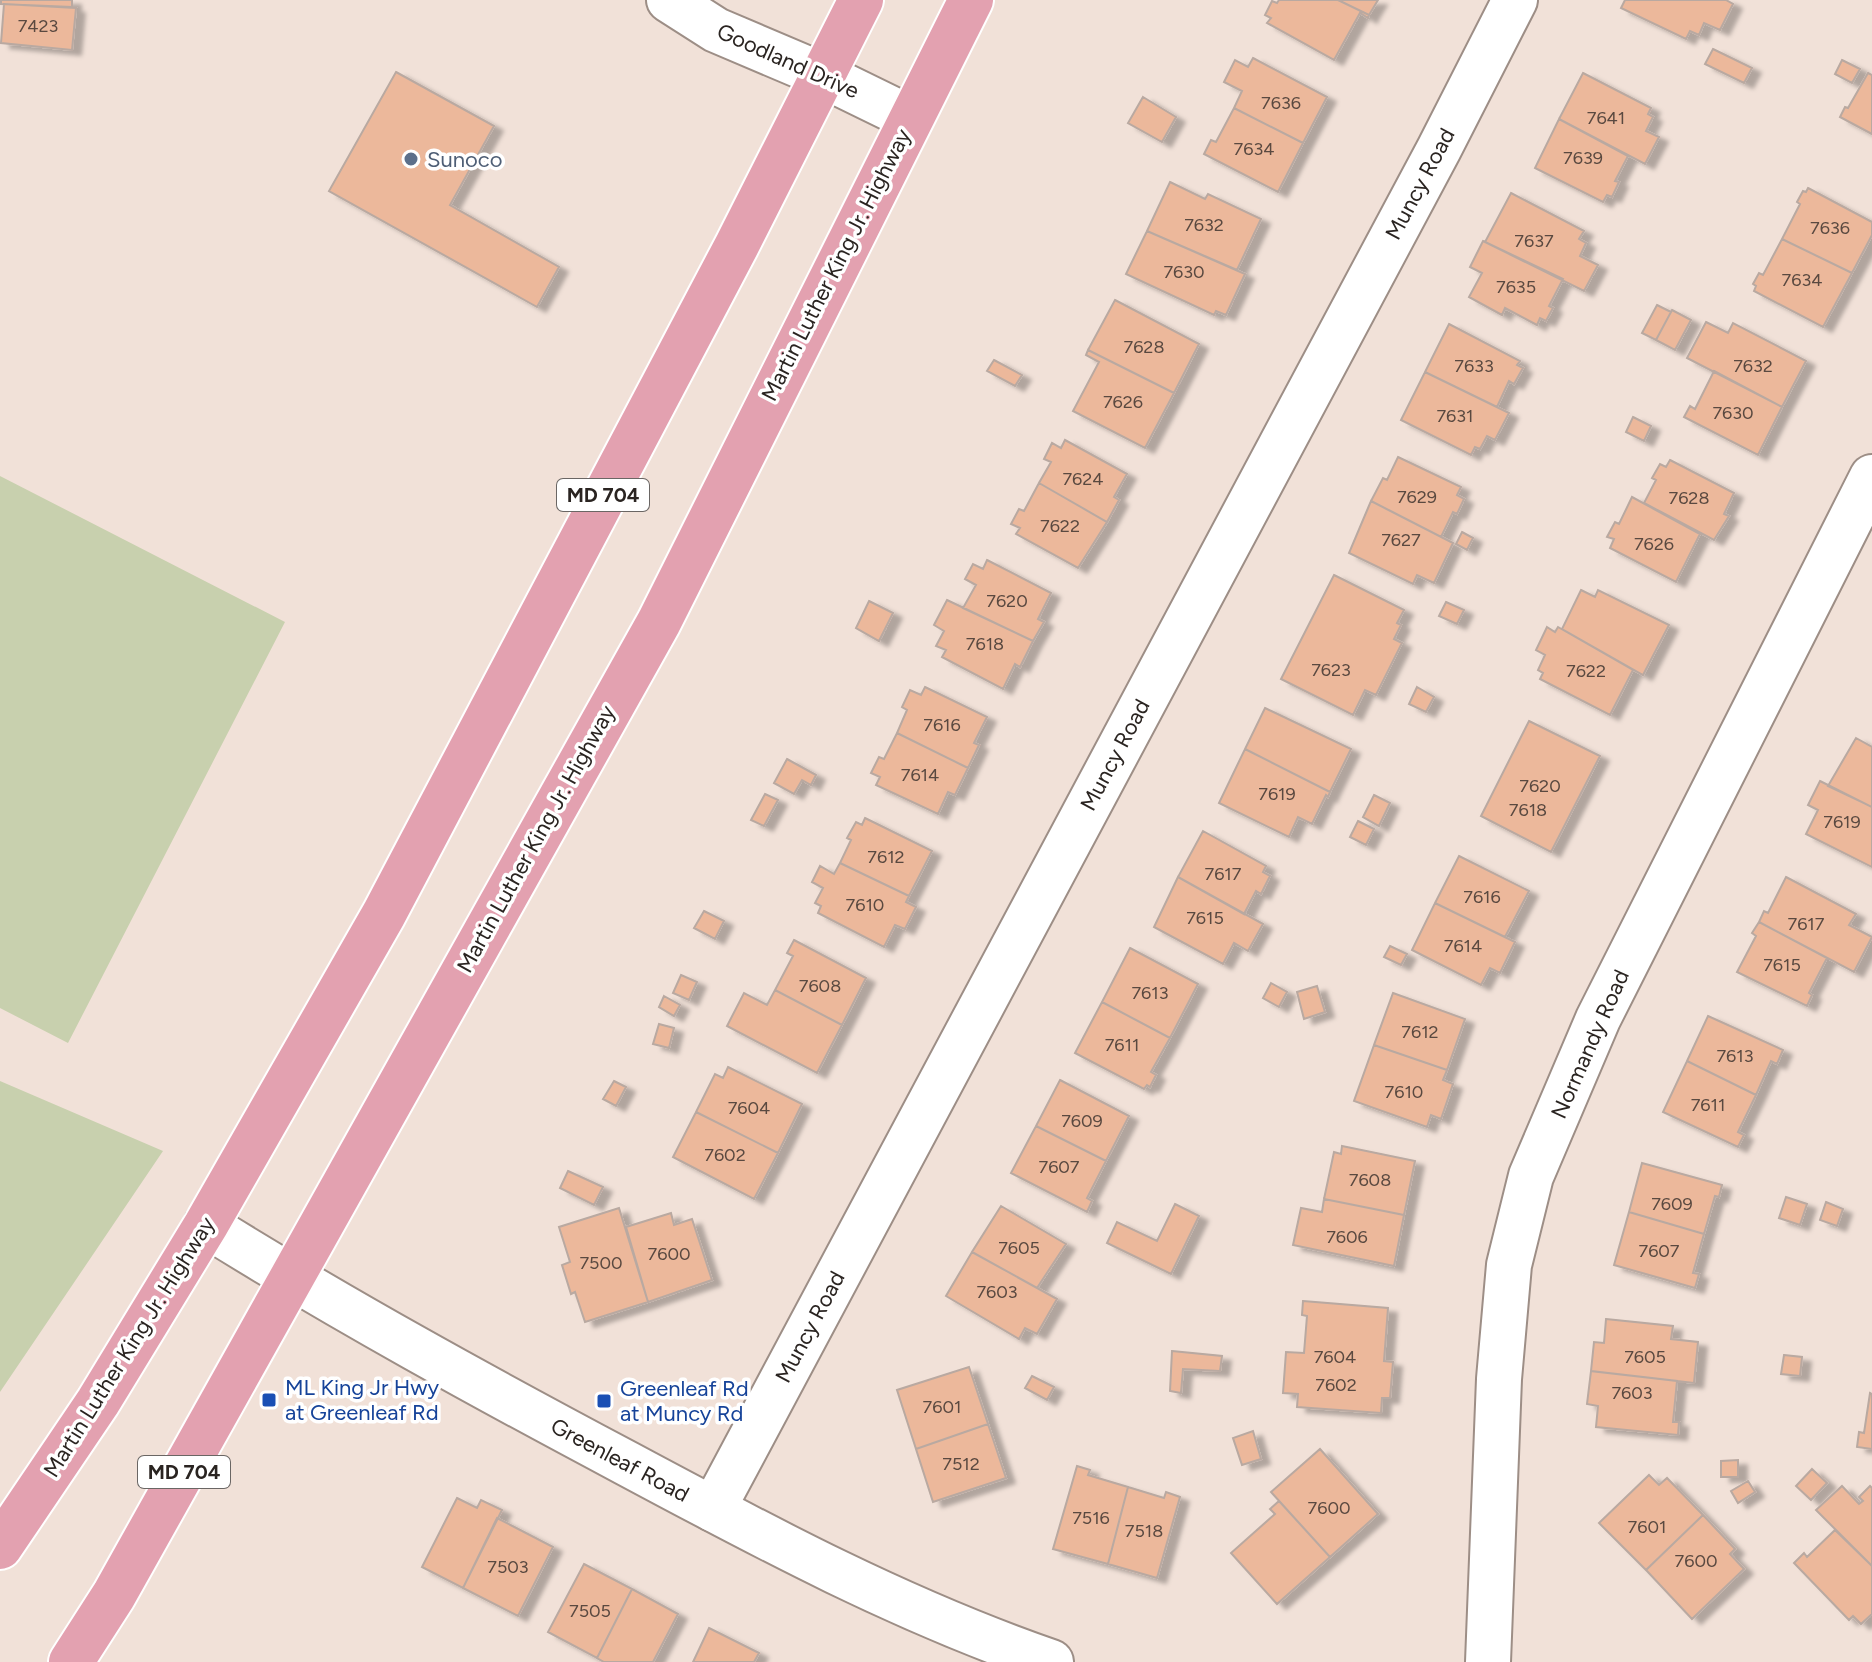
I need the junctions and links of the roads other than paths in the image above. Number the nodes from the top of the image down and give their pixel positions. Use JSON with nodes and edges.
{"nodes":[{"id":1,"x":669,"y":0,"type":"edge"},
{"id":2,"x":861,"y":0,"type":"edge"},
{"id":3,"x":971,"y":0,"type":"edge"},
{"id":4,"x":1515,"y":0,"type":"edge"},
{"id":5,"x":822,"y":75,"type":"junction"},
{"id":6,"x":910,"y":118,"type":"junction"},
{"id":7,"x":1872,"y":477,"type":"edge"},
{"id":8,"x":206,"y":1225,"type":"junction"},
{"id":9,"x":291,"y":1278,"type":"junction"},
{"id":10,"x":713,"y":1509,"type":"junction"},
{"id":11,"x":0,"y":1547,"type":"edge"},
{"id":12,"x":71,"y":1662,"type":"edge"},
{"id":13,"x":1051,"y":1662,"type":"edge"},
{"id":14,"x":1488,"y":1662,"type":"edge"}],
"edges":[{"from":1,"to":5,"type":"street","name":"Goodland Drive"},
{"from":2,"to":5,"type":"main road","name":"Martin Luther King Jr. Highway","number":"MD 704"},
{"from":3,"to":6,"type":"main road","name":"Martin Luther King Jr. Highway","number":"MD 704"},
{"from":4,"to":10,"type":"street","name":"Muncy Road"},
{"from":5,"to":6,"type":"street","name":"Goodland Drive"},
{"from":5,"to":8,"type":"main road","name":"Martin Luther King Jr. Highway","number":"MD 704"},
{"from":6,"to":9,"type":"main road","name":"Martin Luther King Jr. Highway","number":"MD 704"},
{"from":7,"to":14,"type":"street","name":"Normandy Road"},
{"from":8,"to":9,"type":"street","name":"Greenleaf Road"},
{"from":8,"to":11,"type":"main road","name":"Martin Luther King Jr. Highway","number":"MD 704"},
{"from":9,"to":10,"type":"street","name":"Greenleaf Road"},
{"from":9,"to":12,"type":"main road","name":"Martin Luther King Jr. Highway","number":"MD 704"},
{"from":10,"to":13,"type":"street","name":"Greenleaf Road"}]}
